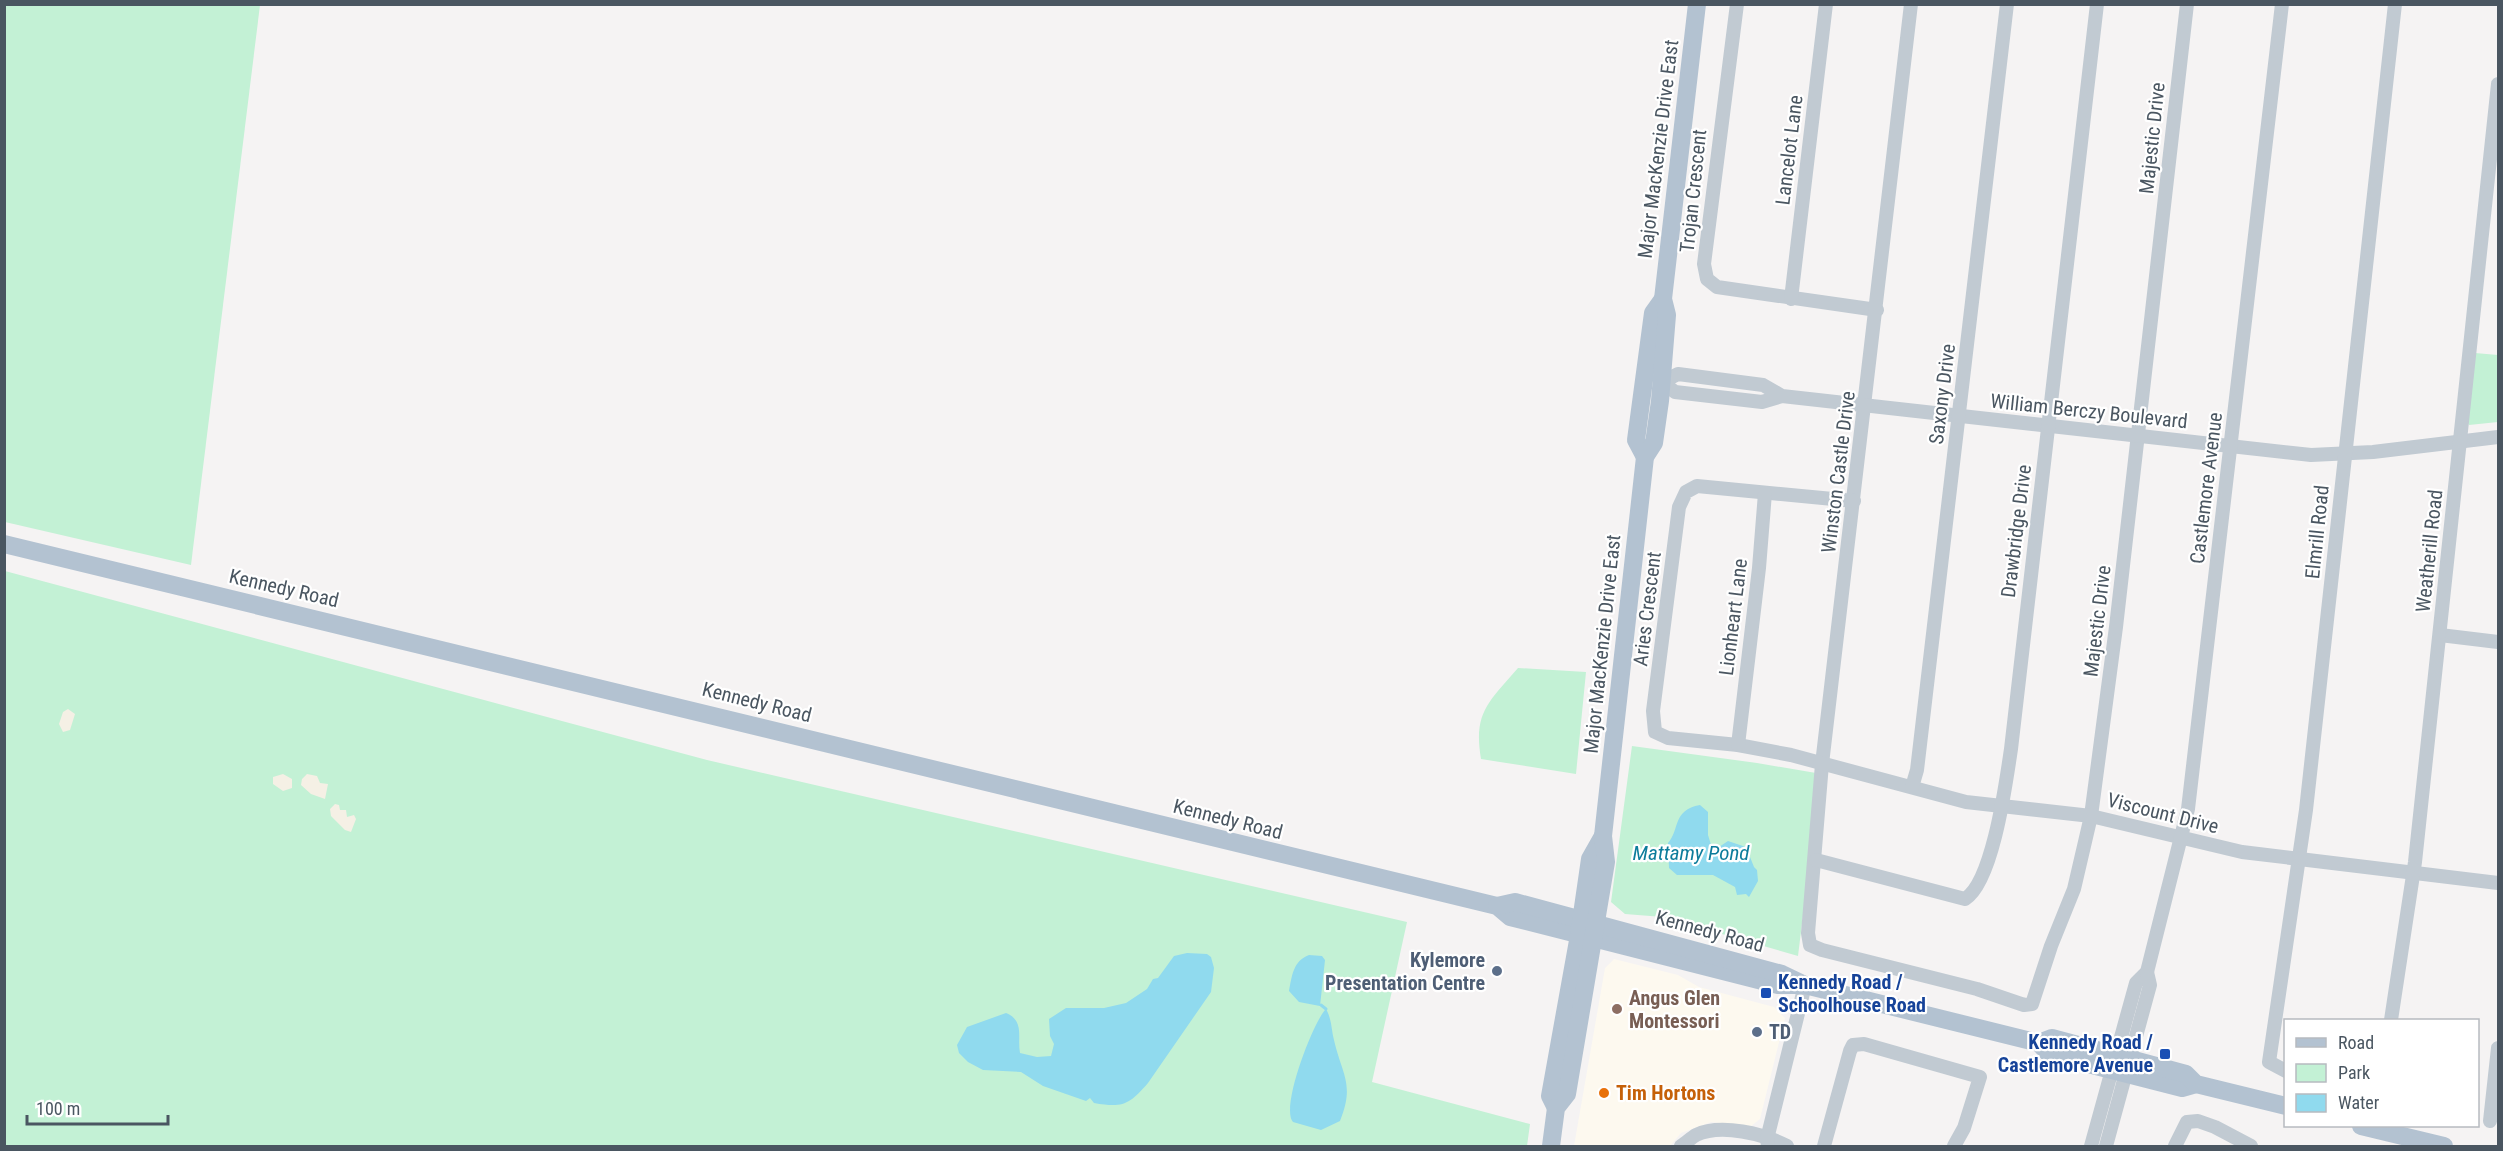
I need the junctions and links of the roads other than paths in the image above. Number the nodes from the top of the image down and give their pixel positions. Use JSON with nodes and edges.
{"nodes":[{"id":1,"x":1697,"y":4,"type":"edge"},
{"id":2,"x":1737,"y":4,"type":"edge"},
{"id":3,"x":1826,"y":4,"type":"edge"},
{"id":4,"x":1911,"y":4,"type":"edge"},
{"id":5,"x":2007,"y":4,"type":"edge"},
{"id":6,"x":2097,"y":4,"type":"edge"},
{"id":7,"x":2187,"y":4,"type":"edge"},
{"id":8,"x":2282,"y":4,"type":"edge"},
{"id":9,"x":2395,"y":4,"type":"edge"},
{"id":10,"x":2499,"y":84,"type":"edge"},
{"id":11,"x":1663,"y":299,"type":"junction"},
{"id":12,"x":1791,"y":299,"type":"junction"},
{"id":13,"x":1877,"y":310,"type":"junction"},
{"id":14,"x":1662,"y":382,"type":"junction"},
{"id":15,"x":1865,"y":405,"type":"junction"},
{"id":16,"x":1959,"y":416,"type":"junction"},
{"id":17,"x":2048,"y":427,"type":"junction"},
{"id":18,"x":2137,"y":436,"type":"junction"},
{"id":19,"x":2499,"y":437,"type":"edge"},
{"id":20,"x":2460,"y":441,"type":"junction"},
{"id":21,"x":2231,"y":447,"type":"junction"},
{"id":22,"x":2345,"y":455,"type":"junction"},
{"id":23,"x":1646,"y":457,"type":"junction"},
{"id":24,"x":1765,"y":493,"type":"junction"},
{"id":25,"x":1854,"y":501,"type":"junction"},
{"id":26,"x":4,"y":544,"type":"edge"},
{"id":27,"x":2440,"y":635,"type":"junction"},
{"id":28,"x":2499,"y":642,"type":"edge"},
{"id":29,"x":1738,"y":745,"type":"junction"},
{"id":30,"x":1822,"y":764,"type":"junction"},
{"id":31,"x":1912,"y":788,"type":"junction"},
{"id":32,"x":2002,"y":805,"type":"junction"},
{"id":33,"x":2091,"y":816,"type":"junction"},
{"id":34,"x":2183,"y":838,"type":"junction"},
{"id":35,"x":1816,"y":860,"type":"junction"},
{"id":36,"x":2300,"y":860,"type":"junction"},
{"id":37,"x":2414,"y":873,"type":"junction"},
{"id":38,"x":2499,"y":883,"type":"edge"},
{"id":39,"x":1588,"y":930,"type":"junction"},
{"id":40,"x":1810,"y":945,"type":"joint"},
{"id":41,"x":1805,"y":985,"type":"junction"},
{"id":42,"x":2391,"y":1019,"type":"edge"},
{"id":43,"x":2499,"y":1048,"type":"edge"},
{"id":44,"x":2121,"y":1065,"type":"junction"},
{"id":45,"x":2284,"y":1070,"type":"edge"},
{"id":46,"x":2284,"y":1106,"type":"edge"},
{"id":47,"x":2489,"y":1120,"type":"edge"},
{"id":48,"x":2369,"y":1127,"type":"edge"},
{"id":49,"x":1768,"y":1143,"type":"edge"},
{"id":50,"x":1551,"y":1146,"type":"edge"},
{"id":51,"x":1681,"y":1146,"type":"edge"},
{"id":52,"x":1787,"y":1146,"type":"edge"},
{"id":53,"x":1824,"y":1146,"type":"edge"},
{"id":54,"x":1954,"y":1146,"type":"edge"},
{"id":55,"x":2091,"y":1146,"type":"edge"},
{"id":56,"x":2106,"y":1146,"type":"edge"},
{"id":57,"x":2175,"y":1146,"type":"edge"},
{"id":58,"x":2251,"y":1146,"type":"edge"},
{"id":59,"x":2444,"y":1146,"type":"edge"}],
"edges":[{"from":1,"to":11,"type":"main road","name":"Major MacKenzie Drive East"},
{"from":2,"to":12,"type":"street","name":"Trojan Crescent"},
{"from":3,"to":12,"type":"street","name":"Lancelot Lane"},
{"from":4,"to":13,"type":"street","name":"Winston Castle Drive"},
{"from":5,"to":16,"type":"street","name":"Saxony Drive"},
{"from":6,"to":17,"type":"street","name":"Drawbridge Drive"},
{"from":7,"to":18,"type":"street","name":"Majestic Drive"},
{"from":8,"to":21,"type":"street","name":"Castlemore Avenue"},
{"from":9,"to":22,"type":"street","name":"Elmrill Road"},
{"from":10,"to":20,"type":"street","name":"Weatherill Road"},
{"from":11,"to":14,"type":"main road","name":"Major MacKenzie Drive East"},
{"from":11,"to":23,"type":"main road","name":"Major MacKenzie Drive East"},
{"from":12,"to":13,"type":"street","name":"Trojan Crescent"},
{"from":13,"to":15,"type":"street","name":"Winston Castle Drive"},
{"from":14,"to":15,"type":"street","name":"William Berczy Boulevard"},
{"from":14,"to":23,"type":"main road","name":"Major MacKenzie Drive East"},
{"from":15,"to":16,"type":"street","name":"William Berczy Boulevard"},
{"from":15,"to":25,"type":"street","name":"Winston Castle Drive"},
{"from":16,"to":17,"type":"street","name":"William Berczy Boulevard"},
{"from":16,"to":31,"type":"street","name":"Saxony Drive"},
{"from":17,"to":18,"type":"street","name":"William Berczy Boulevard"},
{"from":17,"to":32,"type":"street","name":"Drawbridge Drive"},
{"from":18,"to":21,"type":"street","name":"William Berczy Boulevard"},
{"from":18,"to":33,"type":"street","name":"Majestic Drive"},
{"from":19,"to":20,"type":"street","name":"William Berczy Boulevard"},
{"from":20,"to":22,"type":"street","name":"William Berczy Boulevard"},
{"from":20,"to":27,"type":"street","name":"Weatherill Road"},
{"from":21,"to":22,"type":"street","name":"William Berczy Boulevard"},
{"from":21,"to":34,"type":"street","name":"Castlemore Avenue"},
{"from":22,"to":36,"type":"street","name":"Elmrill Road"},
{"from":23,"to":39,"type":"main road","name":"Major MacKenzie Drive East"},
{"from":24,"to":25,"type":"street","name":"Aries Crescent"},
{"from":24,"to":29,"type":"street","name":"Lionheart Lane"},
{"from":24,"to":29,"type":"street","name":"Aries Crescent"},
{"from":25,"to":30,"type":"street","name":"Winston Castle Drive"},
{"from":26,"to":39,"type":"main road","name":"Kennedy Road"},
{"from":27,"to":28,"type":"street"},
{"from":27,"to":37,"type":"street","name":"Weatherill Road"},
{"from":29,"to":30,"type":"street","name":"Aries Crescent"},
{"from":30,"to":31,"type":"street","name":"Viscount Drive"},
{"from":30,"to":35,"type":"street","name":"Winston Castle Drive"},
{"from":31,"to":32,"type":"street","name":"Viscount Drive"},
{"from":32,"to":33,"type":"street","name":"Viscount Drive"},
{"from":32,"to":35,"type":"street","name":"Drawbridge Drive"},
{"from":33,"to":34,"type":"street","name":"Viscount Drive"},
{"from":33,"to":40,"type":"street","name":"Majestic Drive"},
{"from":34,"to":36,"type":"street","name":"Viscount Drive"},
{"from":34,"to":44,"type":"street","name":"Castlemore Avenue"},
{"from":35,"to":40,"type":"street","name":"Winston Castle Drive"},
{"from":36,"to":37,"type":"street","name":"Viscount Drive"},
{"from":36,"to":45,"type":"street","name":"Elmrill Road"},
{"from":37,"to":38,"type":"street","name":"Viscount Drive"},
{"from":37,"to":42,"type":"street","name":"Weatherill Road"},
{"from":39,"to":41,"type":"main road","name":"Kennedy Road"},
{"from":39,"to":50,"type":"main road","name":"Major MacKenzie Drive East"},
{"from":41,"to":44,"type":"main road","name":"Kennedy Road"},
{"from":41,"to":49,"type":"street"},
{"from":43,"to":47,"type":"street"},
{"from":44,"to":46,"type":"main road","name":"Kennedy Road"},
{"from":44,"to":55,"type":"street"},
{"from":44,"to":56,"type":"street"},
{"from":48,"to":59,"type":"main road"},
{"from":49,"to":51,"type":"street"},
{"from":49,"to":52,"type":"street"},
{"from":53,"to":54,"type":"street"},
{"from":57,"to":58,"type":"street"}]}
